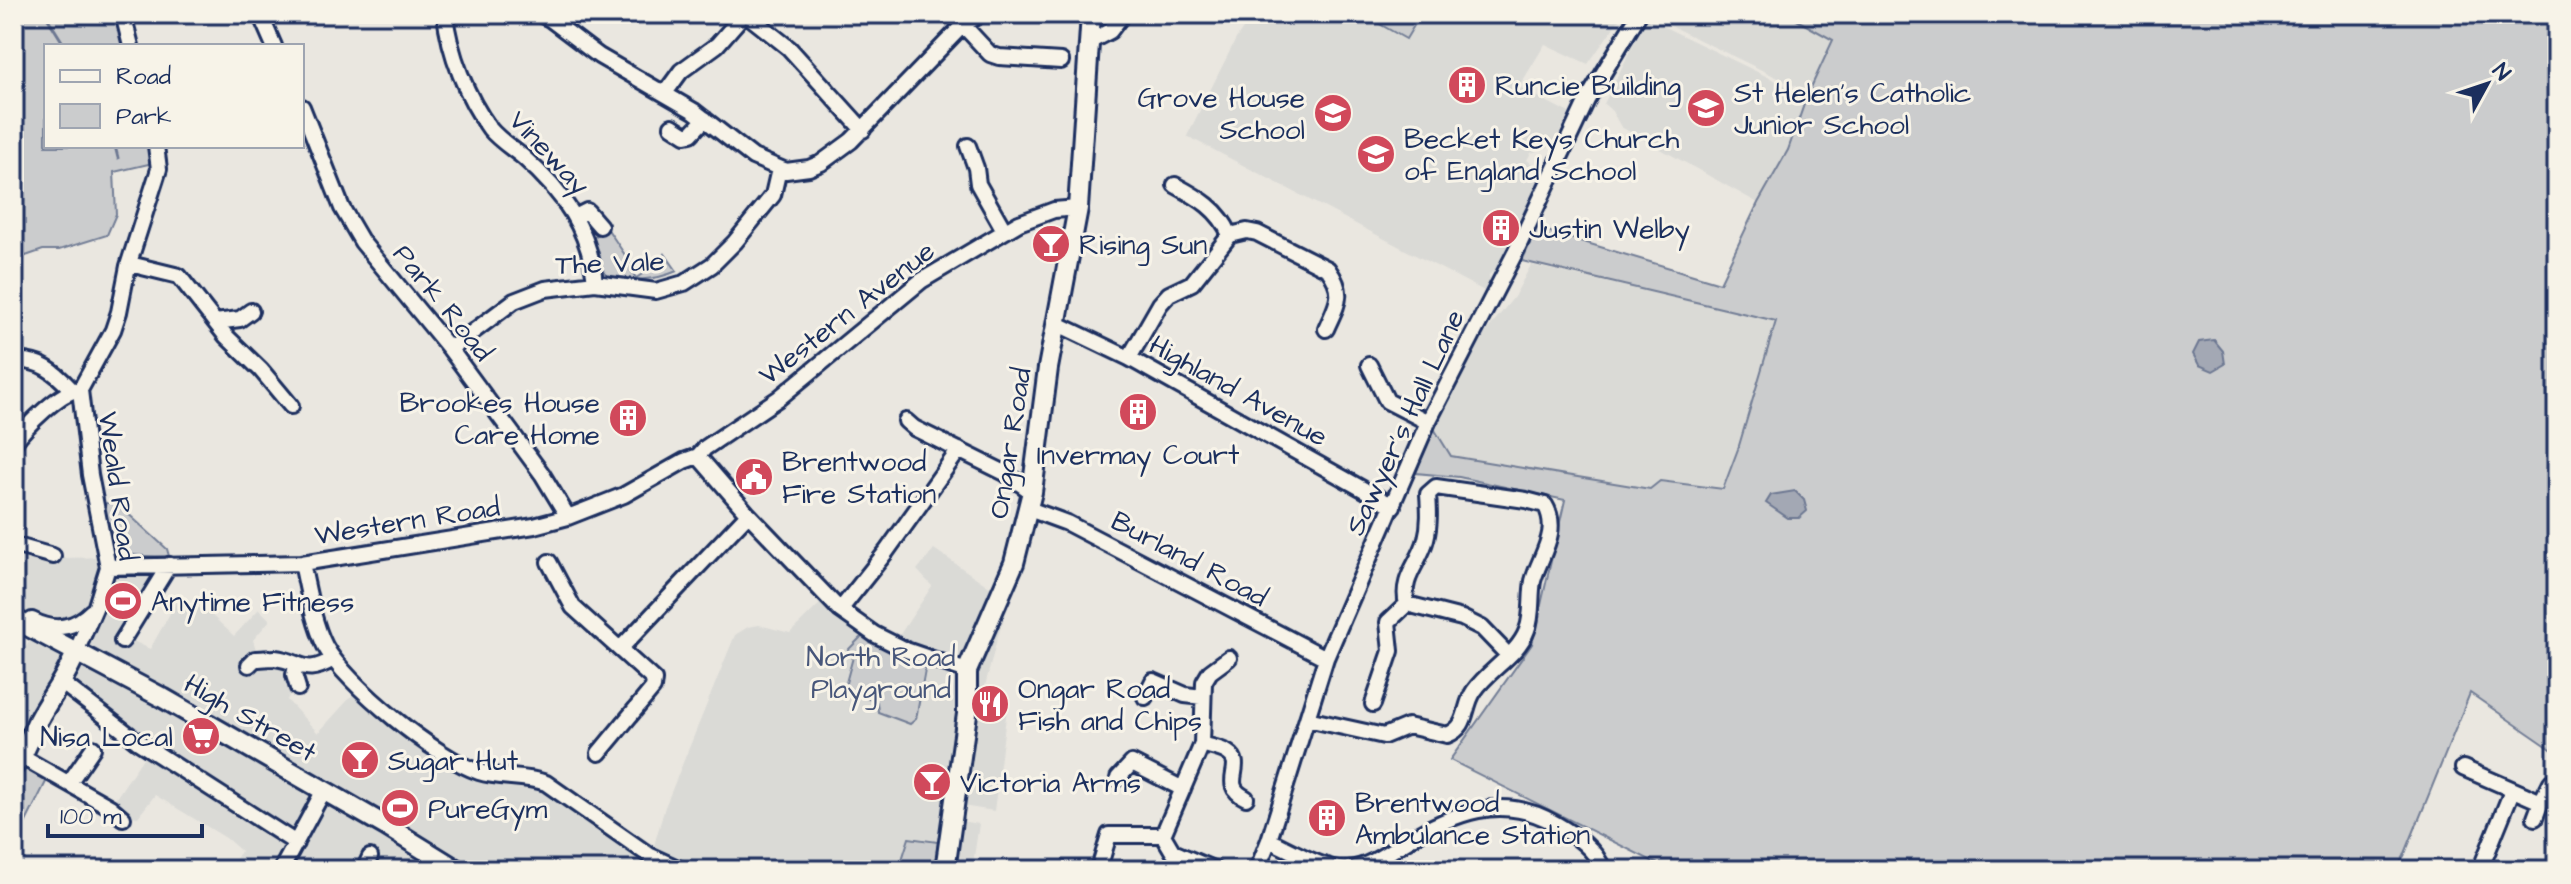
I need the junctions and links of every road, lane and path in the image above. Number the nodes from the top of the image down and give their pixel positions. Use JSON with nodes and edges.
{"nodes":[{"id":1,"x":123,"y":14,"type":"edge"},
{"id":2,"x":260,"y":14,"type":"edge"},
{"id":3,"x":445,"y":14,"type":"edge"},
{"id":4,"x":540,"y":14,"type":"edge"},
{"id":5,"x":745,"y":14,"type":"edge"},
{"id":6,"x":980,"y":14,"type":"edge"},
{"id":7,"x":1091,"y":14,"type":"edge"},
{"id":8,"x":1123,"y":14,"type":"edge"},
{"id":9,"x":1639,"y":14,"type":"edge"},
{"id":10,"x":963,"y":25,"type":"junction"},
{"id":11,"x":1089,"y":42,"type":"junction"},
{"id":12,"x":130,"y":44,"type":"edge"},
{"id":13,"x":273,"y":44,"type":"edge"},
{"id":14,"x":1061,"y":61,"type":"dead end"},
{"id":15,"x":665,"y":93,"type":"junction"},
{"id":16,"x":304,"y":112,"type":"edge"},
{"id":17,"x":705,"y":119,"type":"junction"},
{"id":18,"x":672,"y":126,"type":"dead end"},
{"id":19,"x":863,"y":130,"type":"junction"},
{"id":20,"x":968,"y":146,"type":"dead end"},
{"id":21,"x":157,"y":148,"type":"edge"},
{"id":22,"x":779,"y":169,"type":"junction"},
{"id":23,"x":1175,"y":185,"type":"dead end"},
{"id":24,"x":1078,"y":208,"type":"junction"},
{"id":25,"x":575,"y":217,"type":"junction"},
{"id":26,"x":600,"y":226,"type":"dead end"},
{"id":27,"x":1004,"y":230,"type":"junction"},
{"id":28,"x":1230,"y":235,"type":"junction"},
{"id":29,"x":128,"y":266,"type":"junction"},
{"id":30,"x":595,"y":283,"type":"junction"},
{"id":31,"x":251,"y":311,"type":"dead end"},
{"id":32,"x":215,"y":322,"type":"junction"},
{"id":33,"x":1058,"y":324,"type":"junction"},
{"id":34,"x":1326,"y":329,"type":"dead end"},
{"id":35,"x":450,"y":349,"type":"junction"},
{"id":36,"x":1129,"y":358,"type":"junction"},
{"id":37,"x":14,"y":361,"type":"edge"},
{"id":38,"x":1369,"y":365,"type":"dead end"},
{"id":39,"x":76,"y":390,"type":"junction"},
{"id":40,"x":291,"y":406,"type":"dead end"},
{"id":41,"x":906,"y":421,"type":"dead end"},
{"id":42,"x":1428,"y":422,"type":"junction"},
{"id":43,"x":14,"y":443,"type":"edge"},
{"id":44,"x":959,"y":450,"type":"junction"},
{"id":45,"x":698,"y":456,"type":"junction"},
{"id":46,"x":1030,"y":500,"type":"junction"},
{"id":47,"x":1393,"y":506,"type":"junction"},
{"id":48,"x":748,"y":514,"type":"junction"},
{"id":49,"x":568,"y":517,"type":"junction"},
{"id":50,"x":14,"y":545,"type":"edge"},
{"id":51,"x":53,"y":556,"type":"dead end"},
{"id":52,"x":549,"y":562,"type":"dead end"},
{"id":53,"x":302,"y":563,"type":"junction"},
{"id":54,"x":169,"y":565,"type":"junction"},
{"id":55,"x":108,"y":567,"type":"junction"},
{"id":56,"x":1407,"y":604,"type":"junction"},
{"id":57,"x":96,"y":606,"type":"junction"},
{"id":58,"x":14,"y":610,"type":"edge"},
{"id":59,"x":840,"y":610,"type":"junction"},
{"id":60,"x":14,"y":619,"type":"edge"},
{"id":61,"x":122,"y":641,"type":"dead end"},
{"id":62,"x":620,"y":649,"type":"junction"},
{"id":63,"x":76,"y":652,"type":"junction"},
{"id":64,"x":1508,"y":655,"type":"junction"},
{"id":65,"x":1229,"y":658,"type":"dead end"},
{"id":66,"x":1326,"y":658,"type":"junction"},
{"id":67,"x":333,"y":659,"type":"junction"},
{"id":68,"x":249,"y":665,"type":"dead end"},
{"id":69,"x":296,"y":666,"type":"junction"},
{"id":70,"x":967,"y":671,"type":"junction"},
{"id":71,"x":61,"y":682,"type":"junction"},
{"id":72,"x":298,"y":688,"type":"dead end"},
{"id":73,"x":1145,"y":697,"type":"dead end"},
{"id":74,"x":1203,"y":697,"type":"junction"},
{"id":75,"x":1373,"y":704,"type":"dead end"},
{"id":76,"x":1307,"y":719,"type":"junction"},
{"id":77,"x":1202,"y":744,"type":"junction"},
{"id":78,"x":93,"y":748,"type":"dead end"},
{"id":79,"x":599,"y":753,"type":"dead end"},
{"id":80,"x":18,"y":761,"type":"edge"},
{"id":81,"x":2463,"y":768,"type":"dead end"},
{"id":82,"x":1118,"y":778,"type":"dead end"},
{"id":83,"x":2551,"y":782,"type":"dead end"},
{"id":84,"x":69,"y":783,"type":"junction"},
{"id":85,"x":1183,"y":789,"type":"junction"},
{"id":86,"x":324,"y":790,"type":"junction"},
{"id":87,"x":2512,"y":791,"type":"junction"},
{"id":88,"x":1246,"y":798,"type":"dead end"},
{"id":89,"x":2541,"y":802,"type":"junction"},
{"id":90,"x":123,"y":818,"type":"dead end"},
{"id":91,"x":2535,"y":818,"type":"dead end"},
{"id":92,"x":1163,"y":835,"type":"junction"},
{"id":93,"x":1269,"y":840,"type":"junction"},
{"id":94,"x":296,"y":843,"type":"junction"},
{"id":95,"x":1100,"y":865,"type":"dead end"},
{"id":96,"x":1192,"y":866,"type":"edge"},
{"id":97,"x":281,"y":870,"type":"edge"},
{"id":98,"x":457,"y":870,"type":"edge"},
{"id":99,"x":682,"y":870,"type":"edge"},
{"id":100,"x":945,"y":870,"type":"edge"},
{"id":101,"x":1215,"y":870,"type":"edge"},
{"id":102,"x":1257,"y":870,"type":"edge"},
{"id":103,"x":1603,"y":870,"type":"edge"},
{"id":104,"x":2480,"y":870,"type":"edge"}],
"edges":[{"from":1,"to":12,"type":"street"},
{"from":2,"to":13,"type":"street"},
{"from":3,"to":25,"type":"street","name":"Vineway"},
{"from":4,"to":15,"type":"street"},
{"from":5,"to":15,"type":"street"},
{"from":5,"to":19,"type":"street"},
{"from":6,"to":10,"type":"street"},
{"from":7,"to":11,"type":"main road","name":"Ongar Road"},
{"from":8,"to":11,"type":"street"},
{"from":9,"to":42,"type":"street","name":"Sawyer's Hall Lane"},
{"from":10,"to":14,"type":"street"},
{"from":10,"to":19,"type":"street"},
{"from":11,"to":24,"type":"main road","name":"Ongar Road"},
{"from":15,"to":17,"type":"street"},
{"from":16,"to":35,"type":"street","name":"Park Road"},
{"from":17,"to":18,"type":"street"},
{"from":17,"to":22,"type":"street"},
{"from":19,"to":22,"type":"street"},
{"from":20,"to":27,"type":"street"},
{"from":21,"to":29,"type":"street","name":"Weald Road"},
{"from":22,"to":30,"type":"street","name":"The Vale"},
{"from":23,"to":28,"type":"street"},
{"from":24,"to":27,"type":"street","name":"Western Avenue"},
{"from":24,"to":33,"type":"main road","name":"Ongar Road"},
{"from":25,"to":26,"type":"street"},
{"from":25,"to":30,"type":"street","name":"Vineway"},
{"from":27,"to":45,"type":"street","name":"Western Avenue"},
{"from":28,"to":34,"type":"street"},
{"from":28,"to":36,"type":"street"},
{"from":29,"to":32,"type":"street"},
{"from":29,"to":39,"type":"street","name":"Weald Road"},
{"from":30,"to":35,"type":"street","name":"The Vale"},
{"from":31,"to":32,"type":"street"},
{"from":32,"to":40,"type":"street"},
{"from":33,"to":36,"type":"street","name":"Highland Avenue"},
{"from":33,"to":46,"type":"main road","name":"Ongar Road"},
{"from":35,"to":49,"type":"street","name":"Park Road"},
{"from":36,"to":47,"type":"street","name":"Highland Avenue"},
{"from":37,"to":39,"type":"street"},
{"from":38,"to":42,"type":"street"},
{"from":39,"to":43,"type":"street"},
{"from":39,"to":55,"type":"street","name":"Weald Road"},
{"from":41,"to":44,"type":"street","name":"Burland Road"},
{"from":42,"to":47,"type":"street","name":"Sawyer's Hall Lane"},
{"from":44,"to":46,"type":"street","name":"Burland Road"},
{"from":44,"to":59,"type":"street"},
{"from":45,"to":48,"type":"street"},
{"from":45,"to":49,"type":"street","name":"Western Road"},
{"from":46,"to":66,"type":"street","name":"Burland Road"},
{"from":46,"to":70,"type":"main road","name":"Ongar Road"},
{"from":47,"to":66,"type":"street","name":"Sawyer's Hall Lane"},
{"from":48,"to":59,"type":"street"},
{"from":48,"to":62,"type":"street"},
{"from":49,"to":53,"type":"street","name":"Western Road"},
{"from":50,"to":51,"type":"street"},
{"from":52,"to":62,"type":"street"},
{"from":53,"to":54,"type":"street","name":"Western Road"},
{"from":53,"to":67,"type":"street"},
{"from":54,"to":55,"type":"street","name":"Western Road"},
{"from":54,"to":61,"type":"street"},
{"from":55,"to":57,"type":"street","name":"Weald Road"},
{"from":56,"to":64,"type":"street"},
{"from":56,"to":64,"type":"street"},
{"from":56,"to":75,"type":"street"},
{"from":57,"to":58,"type":"street"},
{"from":57,"to":63,"type":"street","name":"Weald Road"},
{"from":59,"to":70,"type":"street"},
{"from":60,"to":63,"type":"main road","name":"High Street"},
{"from":62,"to":79,"type":"street"},
{"from":63,"to":71,"type":"main road"},
{"from":63,"to":86,"type":"main road","name":"High Street"},
{"from":64,"to":76,"type":"street"},
{"from":65,"to":74,"type":"street"},
{"from":66,"to":76,"type":"street","name":"Sawyer's Hall Lane"},
{"from":67,"to":69,"type":"street"},
{"from":67,"to":99,"type":"street"},
{"from":68,"to":69,"type":"street"},
{"from":69,"to":72,"type":"street"},
{"from":70,"to":100,"type":"main road","name":"Ongar Road"},
{"from":71,"to":80,"type":"main road"},
{"from":71,"to":94,"type":"street"},
{"from":73,"to":74,"type":"street"},
{"from":74,"to":77,"type":"street"},
{"from":76,"to":93,"type":"street","name":"Sawyer's Hall Lane"},
{"from":77,"to":85,"type":"street"},
{"from":77,"to":88,"type":"street"},
{"from":78,"to":84,"type":"street"},
{"from":80,"to":84,"type":"street"},
{"from":81,"to":87,"type":"street"},
{"from":82,"to":85,"type":"street"},
{"from":83,"to":89,"type":"street"},
{"from":84,"to":90,"type":"street"},
{"from":85,"to":92,"type":"street"},
{"from":86,"to":94,"type":"street"},
{"from":86,"to":98,"type":"main road","name":"High Street"},
{"from":87,"to":89,"type":"street"},
{"from":87,"to":104,"type":"street"},
{"from":89,"to":91,"type":"street"},
{"from":92,"to":95,"type":"street"},
{"from":92,"to":96,"type":"street"},
{"from":93,"to":102,"type":"street","name":"Sawyer's Hall Lane"},
{"from":93,"to":103,"type":"street"},
{"from":94,"to":97,"type":"street"},
{"from":96,"to":101,"type":"street"}]}
